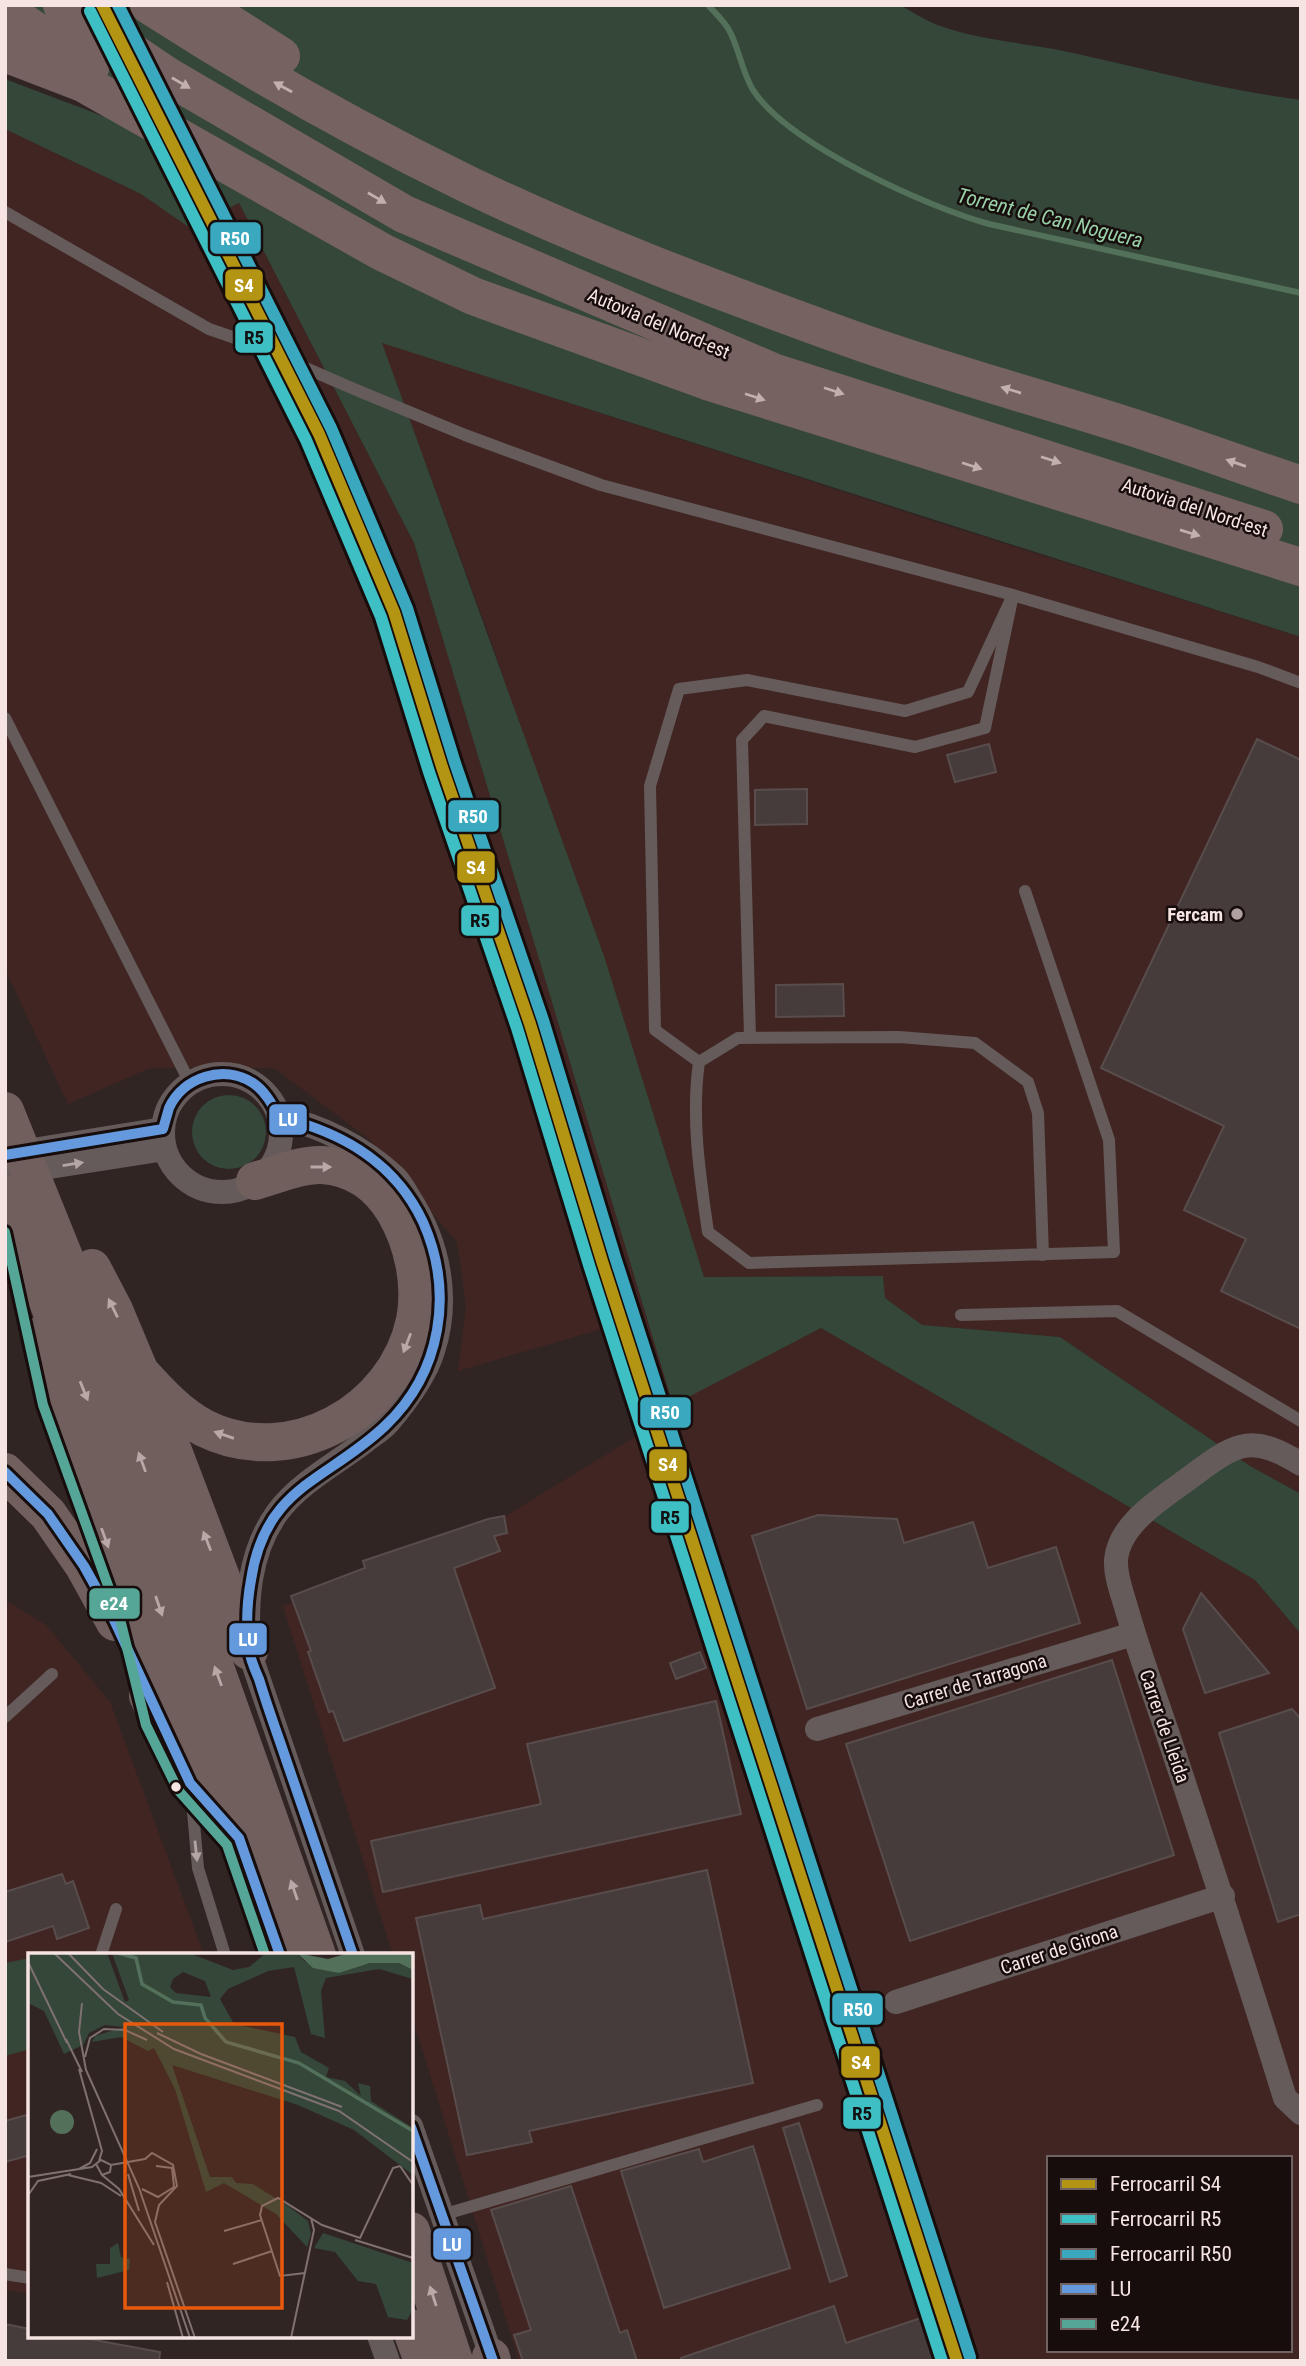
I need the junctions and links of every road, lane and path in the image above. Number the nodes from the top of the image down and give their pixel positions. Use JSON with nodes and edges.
{"nodes":[{"id":1,"x":62,"y":5,"type":"edge"},
{"id":2,"x":149,"y":5,"type":"edge"},
{"id":3,"x":201,"y":5,"type":"edge"},
{"id":4,"x":5,"y":10,"type":"edge"},
{"id":5,"x":5,"y":53,"type":"edge"},
{"id":6,"x":5,"y":212,"type":"edge"},
{"id":7,"x":791,"y":316,"type":"junction"},
{"id":8,"x":707,"y":381,"type":"junction"},
{"id":9,"x":1301,"y":485,"type":"edge"},
{"id":10,"x":1301,"y":542,"type":"edge"},
{"id":11,"x":1301,"y":567,"type":"edge"},
{"id":12,"x":1013,"y":595,"type":"junction"},
{"id":13,"x":1301,"y":683,"type":"edge"},
{"id":14,"x":5,"y":718,"type":"edge"},
{"id":15,"x":1025,"y":891,"type":"dead end"},
{"id":16,"x":750,"y":1038,"type":"junction"},
{"id":17,"x":699,"y":1062,"type":"junction"},
{"id":18,"x":190,"y":1083,"type":"junction"},
{"id":19,"x":279,"y":1117,"type":"junction"},
{"id":20,"x":9,"y":1135,"type":"edge"},
{"id":21,"x":164,"y":1139,"type":"junction"},
{"id":22,"x":5,"y":1174,"type":"edge"},
{"id":23,"x":255,"y":1181,"type":"junction"},
{"id":24,"x":5,"y":1194,"type":"edge"},
{"id":25,"x":22,"y":1237,"type":"junction"},
{"id":26,"x":1042,"y":1255,"type":"junction"},
{"id":27,"x":961,"y":1315,"type":"dead end"},
{"id":28,"x":140,"y":1372,"type":"junction"},
{"id":29,"x":1301,"y":1420,"type":"edge"},
{"id":30,"x":5,"y":1459,"type":"edge"},
{"id":31,"x":1301,"y":1464,"type":"edge"},
{"id":32,"x":19,"y":1485,"type":"edge"},
{"id":33,"x":1133,"y":1634,"type":"junction"},
{"id":34,"x":249,"y":1651,"type":"junction"},
{"id":35,"x":52,"y":1674,"type":"dead end"},
{"id":36,"x":5,"y":1717,"type":"edge"},
{"id":37,"x":159,"y":1720,"type":"junction"},
{"id":38,"x":817,"y":1729,"type":"dead end"},
{"id":39,"x":190,"y":1783,"type":"junction"},
{"id":40,"x":239,"y":1838,"type":"junction"},
{"id":41,"x":1223,"y":1896,"type":"junction"},
{"id":42,"x":116,"y":1909,"type":"dead end"},
{"id":43,"x":102,"y":1953,"type":"edge"},
{"id":44,"x":224,"y":1953,"type":"edge"},
{"id":45,"x":279,"y":1953,"type":"edge"},
{"id":46,"x":316,"y":1953,"type":"edge"},
{"id":47,"x":352,"y":1953,"type":"edge"},
{"id":48,"x":896,"y":2002,"type":"dead end"},
{"id":49,"x":817,"y":2105,"type":"dead end"},
{"id":50,"x":1301,"y":2113,"type":"edge"},
{"id":51,"x":413,"y":2139,"type":"edge"},
{"id":52,"x":426,"y":2223,"type":"edge"},
{"id":53,"x":5,"y":2274,"type":"edge"},
{"id":54,"x":28,"y":2278,"type":"edge"},
{"id":55,"x":413,"y":2334,"type":"edge"},
{"id":56,"x":380,"y":2338,"type":"edge"},
{"id":57,"x":483,"y":2360,"type":"edge"},
{"id":58,"x":388,"y":2361,"type":"edge"},
{"id":59,"x":423,"y":2361,"type":"edge"}],
"edges":[{"from":1,"to":10,"type":"highway","name":"Autovia del Nord-est","one_way":true},
{"from":7,"to":2,"type":"highway","one_way":true},
{"from":3,"to":7,"type":"highway"},
{"from":4,"to":8,"type":"highway"},
{"from":5,"to":8,"type":"highway"},
{"from":6,"to":12,"type":"lane"},
{"from":9,"to":7,"type":"highway","one_way":true},
{"from":8,"to":11,"type":"highway","one_way":true},
{"from":12,"to":13,"type":"lane"},
{"from":12,"to":16,"type":"lane"},
{"from":12,"to":17,"type":"lane"},
{"from":14,"to":18,"type":"lane"},
{"from":15,"to":26,"type":"lane"},
{"from":16,"to":17,"type":"lane"},
{"from":16,"to":26,"type":"lane"},
{"from":17,"to":26,"type":"lane"},
{"from":18,"to":19,"type":"street"},
{"from":18,"to":21,"type":"street"},
{"from":19,"to":23,"type":"street"},
{"from":19,"to":34,"type":"street"},
{"from":20,"to":21,"type":"street"},
{"from":28,"to":20,"type":"highway","one_way":true},
{"from":46,"to":20,"type":"highway","one_way":true},
{"from":22,"to":21,"type":"street","one_way":true},
{"from":21,"to":23,"type":"street"},
{"from":23,"to":28,"type":"highway","one_way":true},
{"from":24,"to":25,"type":"highway"},
{"from":25,"to":37,"type":"highway","one_way":true},
{"from":25,"to":40,"type":"highway","one_way":true},
{"from":27,"to":29,"type":"lane"},
{"from":34,"to":28,"type":"highway","one_way":true},
{"from":30,"to":32,"type":"highway"},
{"from":31,"to":33,"type":"street","name":"Carrer de Lleida"},
{"from":32,"to":37,"type":"highway"},
{"from":33,"to":38,"type":"street","name":"Carrer de Tarragona"},
{"from":33,"to":41,"type":"street","name":"Carrer de Lleida"},
{"from":34,"to":47,"type":"street"},
{"from":35,"to":36,"type":"lane"},
{"from":37,"to":39,"type":"highway"},
{"from":39,"to":40,"type":"highway"},
{"from":39,"to":44,"type":"lane","one_way":true},
{"from":40,"to":45,"type":"highway"},
{"from":41,"to":48,"type":"street","name":"Carrer de Girona"},
{"from":41,"to":50,"type":"street","name":"Carrer de Lleida"},
{"from":42,"to":43,"type":"lane"},
{"from":49,"to":52,"type":"lane"},
{"from":51,"to":52,"type":"street"},
{"from":57,"to":52,"type":"highway","one_way":true},
{"from":53,"to":54,"type":"lane"},
{"from":55,"to":59,"type":"highway"},
{"from":56,"to":58,"type":"street"}]}
